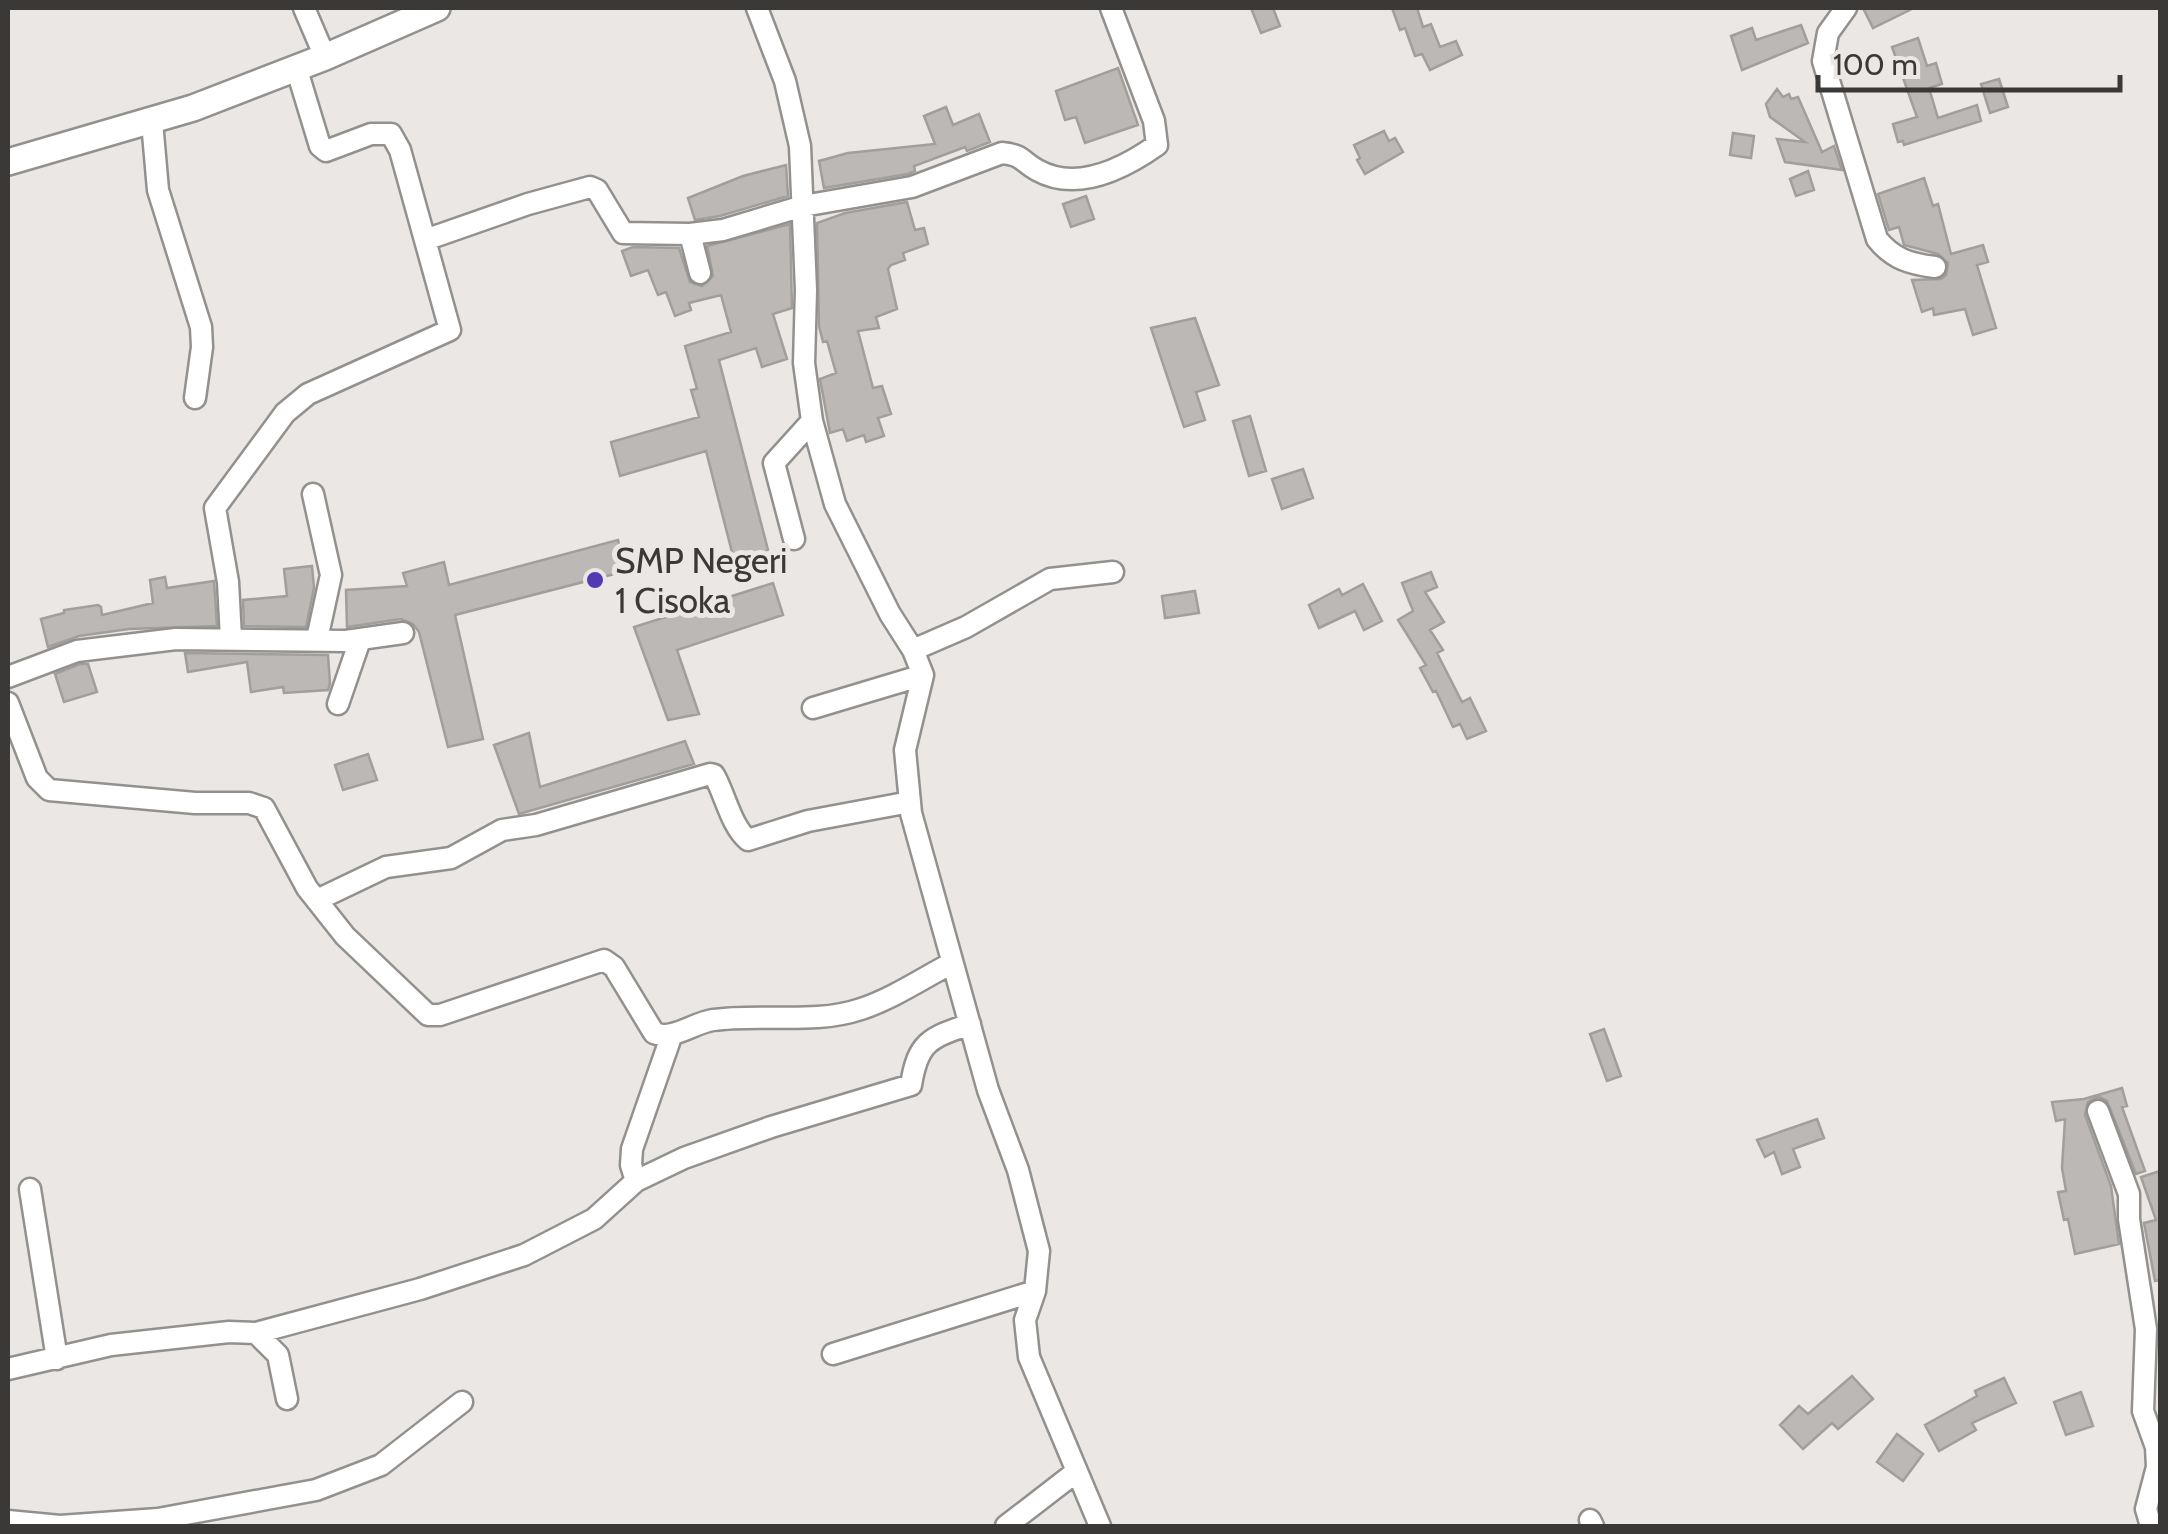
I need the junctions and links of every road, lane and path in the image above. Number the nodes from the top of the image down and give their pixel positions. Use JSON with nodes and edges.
{"nodes":[{"id":1,"x":304,"y":8,"type":"edge"},
{"id":2,"x":436,"y":8,"type":"edge"},
{"id":3,"x":757,"y":8,"type":"edge"},
{"id":4,"x":1112,"y":8,"type":"edge"},
{"id":5,"x":1846,"y":8,"type":"edge"},
{"id":6,"x":324,"y":57,"type":"junction"},
{"id":7,"x":296,"y":67,"type":"junction"},
{"id":8,"x":152,"y":122,"type":"junction"},
{"id":9,"x":8,"y":162,"type":"edge"},
{"id":10,"x":803,"y":206,"type":"junction"},
{"id":11,"x":690,"y":234,"type":"junction"},
{"id":12,"x":425,"y":240,"type":"junction"},
{"id":13,"x":1935,"y":267,"type":"dead end"},
{"id":14,"x":700,"y":273,"type":"dead end"},
{"id":15,"x":195,"y":398,"type":"dead end"},
{"id":16,"x":812,"y":422,"type":"junction"},
{"id":17,"x":313,"y":494,"type":"dead end"},
{"id":18,"x":794,"y":539,"type":"dead end"},
{"id":19,"x":1113,"y":572,"type":"dead end"},
{"id":20,"x":404,"y":632,"type":"dead end"},
{"id":21,"x":231,"y":638,"type":"junction"},
{"id":22,"x":317,"y":639,"type":"junction"},
{"id":23,"x":360,"y":640,"type":"junction"},
{"id":24,"x":913,"y":650,"type":"junction"},
{"id":25,"x":923,"y":675,"type":"junction"},
{"id":26,"x":8,"y":677,"type":"edge"},
{"id":27,"x":8,"y":703,"type":"edge"},
{"id":28,"x":338,"y":704,"type":"dead end"},
{"id":29,"x":813,"y":708,"type":"dead end"},
{"id":30,"x":910,"y":802,"type":"junction"},
{"id":31,"x":317,"y":900,"type":"junction"},
{"id":32,"x":952,"y":962,"type":"junction"},
{"id":33,"x":970,"y":1024,"type":"junction"},
{"id":34,"x":672,"y":1034,"type":"junction"},
{"id":35,"x":2098,"y":1111,"type":"dead end"},
{"id":36,"x":636,"y":1181,"type":"junction"},
{"id":37,"x":30,"y":1189,"type":"dead end"},
{"id":38,"x":1034,"y":1291,"type":"junction"},
{"id":39,"x":256,"y":1332,"type":"junction"},
{"id":40,"x":833,"y":1354,"type":"dead end"},
{"id":41,"x":57,"y":1358,"type":"junction"},
{"id":42,"x":8,"y":1369,"type":"edge"},
{"id":43,"x":287,"y":1400,"type":"dead end"},
{"id":44,"x":462,"y":1402,"type":"dead end"},
{"id":45,"x":1076,"y":1472,"type":"junction"},
{"id":46,"x":8,"y":1521,"type":"edge"},
{"id":47,"x":1006,"y":1526,"type":"edge"},
{"id":48,"x":1100,"y":1526,"type":"edge"},
{"id":49,"x":2151,"y":1526,"type":"edge"}],
"edges":[{"from":1,"to":6,"type":"street"},
{"from":2,"to":6,"type":"main road"},
{"from":3,"to":10,"type":"street"},
{"from":4,"to":10,"type":"street"},
{"from":5,"to":13,"type":"street"},
{"from":6,"to":7,"type":"main road"},
{"from":7,"to":8,"type":"main road"},
{"from":7,"to":12,"type":"street"},
{"from":8,"to":9,"type":"main road"},
{"from":8,"to":15,"type":"street"},
{"from":10,"to":11,"type":"street"},
{"from":10,"to":16,"type":"street"},
{"from":11,"to":12,"type":"street"},
{"from":11,"to":14,"type":"street"},
{"from":12,"to":21,"type":"street"},
{"from":16,"to":18,"type":"street"},
{"from":16,"to":24,"type":"street"},
{"from":17,"to":22,"type":"street"},
{"from":19,"to":24,"type":"street"},
{"from":20,"to":23,"type":"street"},
{"from":21,"to":22,"type":"street"},
{"from":21,"to":26,"type":"street"},
{"from":22,"to":23,"type":"street"},
{"from":23,"to":28,"type":"street"},
{"from":24,"to":25,"type":"street"},
{"from":25,"to":29,"type":"street"},
{"from":25,"to":30,"type":"street"},
{"from":27,"to":31,"type":"street"},
{"from":30,"to":31,"type":"street"},
{"from":30,"to":32,"type":"street"},
{"from":31,"to":34,"type":"street"},
{"from":32,"to":33,"type":"street"},
{"from":32,"to":34,"type":"street"},
{"from":33,"to":36,"type":"street"},
{"from":33,"to":38,"type":"street"},
{"from":34,"to":36,"type":"street"},
{"from":35,"to":49,"type":"street"},
{"from":36,"to":39,"type":"street"},
{"from":37,"to":41,"type":"street"},
{"from":38,"to":40,"type":"street"},
{"from":38,"to":45,"type":"street"},
{"from":39,"to":41,"type":"street"},
{"from":39,"to":43,"type":"street"},
{"from":41,"to":42,"type":"street"},
{"from":44,"to":46,"type":"street"},
{"from":45,"to":47,"type":"street"},
{"from":45,"to":48,"type":"street"}]}
